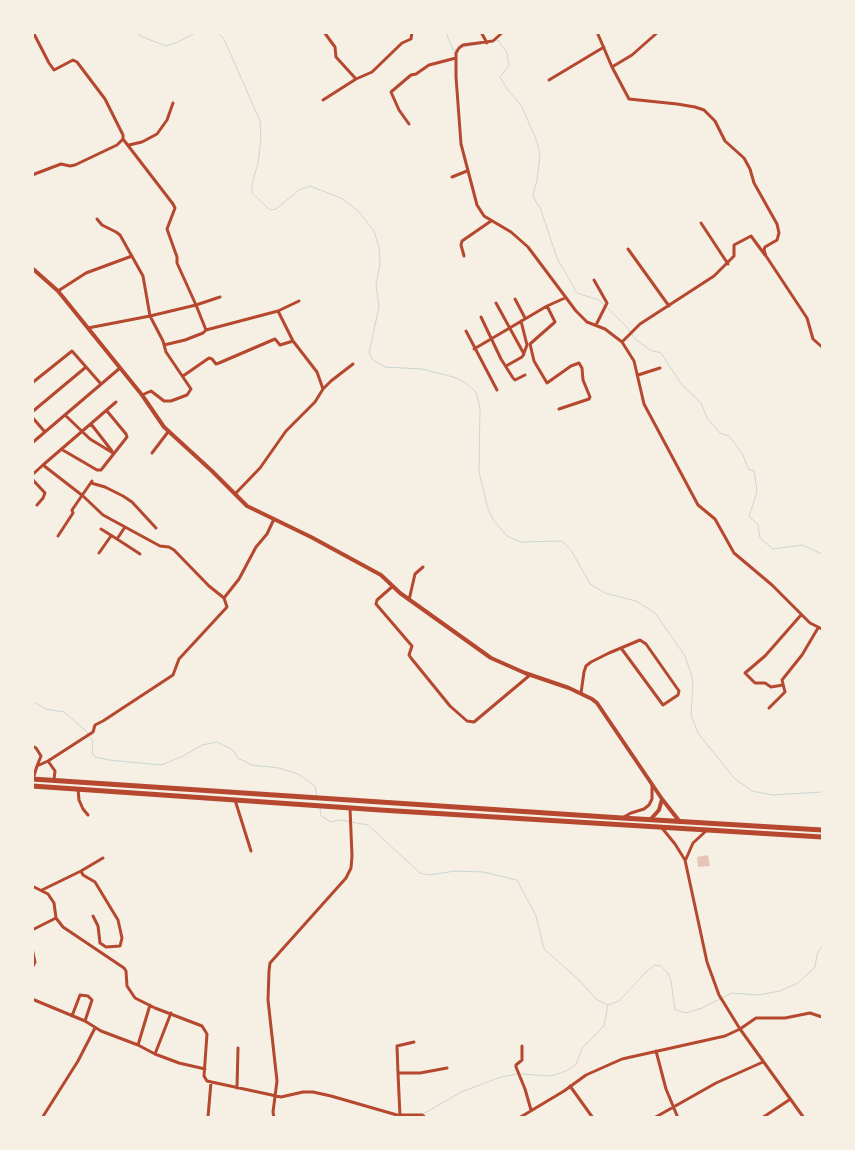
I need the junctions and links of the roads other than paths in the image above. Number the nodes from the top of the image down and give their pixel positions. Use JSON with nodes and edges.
{"nodes":[{"id":1,"x":34,"y":32,"type":"edge"},
{"id":2,"x":324,"y":32,"type":"edge"},
{"id":3,"x":412,"y":32,"type":"edge"},
{"id":4,"x":481,"y":32,"type":"edge"},
{"id":5,"x":503,"y":32,"type":"edge"},
{"id":6,"x":597,"y":32,"type":"edge"},
{"id":7,"x":658,"y":32,"type":"edge"},
{"id":8,"x":487,"y":43,"type":"junction"},
{"id":9,"x":604,"y":47,"type":"junction"},
{"id":10,"x":456,"y":58,"type":"junction"},
{"id":11,"x":612,"y":67,"type":"junction"},
{"id":12,"x":356,"y":79,"type":"junction"},
{"id":13,"x":549,"y":80,"type":"dead end"},
{"id":14,"x":324,"y":100,"type":"dead end"},
{"id":15,"x":172,"y":104,"type":"dead end"},
{"id":16,"x":409,"y":124,"type":"dead end"},
{"id":17,"x":123,"y":139,"type":"junction"},
{"id":18,"x":129,"y":145,"type":"junction"},
{"id":19,"x":467,"y":171,"type":"junction"},
{"id":20,"x":32,"y":175,"type":"edge"},
{"id":21,"x":452,"y":177,"type":"dead end"},
{"id":22,"x":97,"y":219,"type":"dead end"},
{"id":23,"x":491,"y":221,"type":"junction"},
{"id":24,"x":701,"y":223,"type":"dead end"},
{"id":25,"x":628,"y":249,"type":"dead end"},
{"id":26,"x":132,"y":256,"type":"junction"},
{"id":27,"x":464,"y":256,"type":"dead end"},
{"id":28,"x":766,"y":256,"type":"junction"},
{"id":29,"x":728,"y":264,"type":"junction"},
{"id":30,"x":32,"y":268,"type":"edge"},
{"id":31,"x":594,"y":280,"type":"dead end"},
{"id":32,"x":58,"y":291,"type":"junction"},
{"id":33,"x":220,"y":297,"type":"dead end"},
{"id":34,"x":566,"y":297,"type":"junction"},
{"id":35,"x":515,"y":299,"type":"dead end"},
{"id":36,"x":299,"y":301,"type":"dead end"},
{"id":37,"x":496,"y":303,"type":"dead end"},
{"id":38,"x":196,"y":305,"type":"junction"},
{"id":39,"x":547,"y":306,"type":"junction"},
{"id":40,"x":669,"y":306,"type":"junction"},
{"id":41,"x":278,"y":311,"type":"junction"},
{"id":42,"x":150,"y":316,"type":"junction"},
{"id":43,"x":481,"y":317,"type":"dead end"},
{"id":44,"x":526,"y":318,"type":"junction"},
{"id":45,"x":521,"y":321,"type":"junction"},
{"id":46,"x":596,"y":325,"type":"junction"},
{"id":47,"x":88,"y":328,"type":"junction"},
{"id":48,"x":509,"y":329,"type":"junction"},
{"id":49,"x":206,"y":330,"type":"junction"},
{"id":50,"x":466,"y":331,"type":"dead end"},
{"id":51,"x":491,"y":339,"type":"junction"},
{"id":52,"x":293,"y":341,"type":"junction"},
{"id":53,"x":622,"y":342,"type":"junction"},
{"id":54,"x":164,"y":345,"type":"junction"},
{"id":55,"x":822,"y":347,"type":"edge"},
{"id":56,"x":474,"y":349,"type":"junction"},
{"id":57,"x":524,"y":354,"type":"junction"},
{"id":58,"x":354,"y":364,"type":"dead end"},
{"id":59,"x":506,"y":366,"type":"junction"},
{"id":60,"x":86,"y":367,"type":"junction"},
{"id":61,"x":120,"y":368,"type":"junction"},
{"id":62,"x":660,"y":368,"type":"dead end"},
{"id":63,"x":525,"y":375,"type":"dead end"},
{"id":64,"x":638,"y":375,"type":"junction"},
{"id":65,"x":183,"y":376,"type":"junction"},
{"id":66,"x":32,"y":383,"type":"edge"},
{"id":67,"x":101,"y":384,"type":"junction"},
{"id":68,"x":323,"y":389,"type":"junction"},
{"id":69,"x":497,"y":390,"type":"dead end"},
{"id":70,"x":142,"y":395,"type":"junction"},
{"id":71,"x":116,"y":402,"type":"dead end"},
{"id":72,"x":559,"y":409,"type":"dead end"},
{"id":73,"x":107,"y":410,"type":"junction"},
{"id":74,"x":32,"y":412,"type":"edge"},
{"id":75,"x":65,"y":415,"type":"junction"},
{"id":76,"x":32,"y":417,"type":"edge"},
{"id":77,"x":91,"y":424,"type":"junction"},
{"id":78,"x":45,"y":432,"type":"junction"},
{"id":79,"x":82,"y":432,"type":"junction"},
{"id":80,"x":168,"y":432,"type":"junction"},
{"id":81,"x":32,"y":443,"type":"edge"},
{"id":82,"x":61,"y":449,"type":"junction"},
{"id":83,"x":114,"y":453,"type":"junction"},
{"id":84,"x":152,"y":453,"type":"dead end"},
{"id":85,"x":43,"y":465,"type":"junction"},
{"id":86,"x":32,"y":474,"type":"edge"},
{"id":87,"x":32,"y":479,"type":"edge"},
{"id":88,"x":235,"y":494,"type":"junction"},
{"id":89,"x":82,"y":495,"type":"junction"},
{"id":90,"x":37,"y":505,"type":"dead end"},
{"id":91,"x":274,"y":519,"type":"junction"},
{"id":92,"x":124,"y":528,"type":"junction"},
{"id":93,"x":156,"y":528,"type":"dead end"},
{"id":94,"x":101,"y":529,"type":"dead end"},
{"id":95,"x":58,"y":536,"type":"dead end"},
{"id":96,"x":111,"y":536,"type":"junction"},
{"id":97,"x":117,"y":539,"type":"junction"},
{"id":98,"x":99,"y":553,"type":"dead end"},
{"id":99,"x":140,"y":554,"type":"dead end"},
{"id":100,"x":423,"y":567,"type":"dead end"},
{"id":101,"x":393,"y":586,"type":"junction"},
{"id":102,"x":224,"y":598,"type":"junction"},
{"id":103,"x":409,"y":600,"type":"junction"},
{"id":104,"x":801,"y":615,"type":"junction"},
{"id":105,"x":821,"y":628,"type":"edge"},
{"id":106,"x":621,"y":648,"type":"junction"},
{"id":107,"x":530,"y":675,"type":"junction"},
{"id":108,"x":783,"y":685,"type":"junction"},
{"id":109,"x":581,"y":693,"type":"junction"},
{"id":110,"x":769,"y":708,"type":"dead end"},
{"id":111,"x":32,"y":746,"type":"edge"},
{"id":112,"x":48,"y":761,"type":"junction"},
{"id":113,"x":37,"y":766,"type":"junction"},
{"id":114,"x":33,"y":779,"type":"edge"},
{"id":115,"x":54,"y":780,"type":"junction"},
{"id":116,"x":652,"y":782,"type":"junction"},
{"id":117,"x":32,"y":786,"type":"edge"},
{"id":118,"x":78,"y":789,"type":"junction"},
{"id":119,"x":662,"y":799,"type":"junction"},
{"id":120,"x":235,"y":800,"type":"junction"},
{"id":121,"x":350,"y":808,"type":"junction"},
{"id":122,"x":88,"y":815,"type":"dead end"},
{"id":123,"x":590,"y":816,"type":"junction"},
{"id":124,"x":622,"y":818,"type":"junction"},
{"id":125,"x":650,"y":820,"type":"junction"},
{"id":126,"x":680,"y":822,"type":"junction"},
{"id":127,"x":590,"y":823,"type":"junction"},
{"id":128,"x":662,"y":828,"type":"junction"},
{"id":129,"x":707,"y":830,"type":"junction"},
{"id":130,"x":822,"y":830,"type":"edge"},
{"id":131,"x":821,"y":837,"type":"edge"},
{"id":132,"x":251,"y":851,"type":"dead end"},
{"id":133,"x":103,"y":858,"type":"dead end"},
{"id":134,"x":686,"y":860,"type":"junction"},
{"id":135,"x":81,"y":871,"type":"junction"},
{"id":136,"x":32,"y":886,"type":"edge"},
{"id":137,"x":42,"y":890,"type":"junction"},
{"id":138,"x":93,"y":916,"type":"dead end"},
{"id":139,"x":56,"y":918,"type":"junction"},
{"id":140,"x":32,"y":930,"type":"edge"},
{"id":141,"x":32,"y":948,"type":"edge"},
{"id":142,"x":32,"y":968,"type":"edge"},
{"id":143,"x":32,"y":998,"type":"edge"},
{"id":144,"x":150,"y":1005,"type":"junction"},
{"id":145,"x":171,"y":1013,"type":"junction"},
{"id":146,"x":72,"y":1016,"type":"junction"},
{"id":147,"x":822,"y":1017,"type":"edge"},
{"id":148,"x":85,"y":1021,"type":"junction"},
{"id":149,"x":95,"y":1028,"type":"junction"},
{"id":150,"x":740,"y":1029,"type":"junction"},
{"id":151,"x":414,"y":1042,"type":"dead end"},
{"id":152,"x":138,"y":1045,"type":"junction"},
{"id":153,"x":522,"y":1046,"type":"dead end"},
{"id":154,"x":238,"y":1048,"type":"dead end"},
{"id":155,"x":656,"y":1050,"type":"junction"},
{"id":156,"x":155,"y":1054,"type":"junction"},
{"id":157,"x":763,"y":1062,"type":"junction"},
{"id":158,"x":447,"y":1068,"type":"dead end"},
{"id":159,"x":206,"y":1069,"type":"junction"},
{"id":160,"x":398,"y":1073,"type":"junction"},
{"id":161,"x":211,"y":1082,"type":"junction"},
{"id":162,"x":570,"y":1086,"type":"junction"},
{"id":163,"x":238,"y":1088,"type":"junction"},
{"id":164,"x":276,"y":1096,"type":"junction"},
{"id":165,"x":789,"y":1100,"type":"junction"},
{"id":166,"x":673,"y":1108,"type":"junction"},
{"id":167,"x":531,"y":1110,"type":"junction"},
{"id":168,"x":400,"y":1116,"type":"junction"},
{"id":169,"x":208,"y":1117,"type":"edge"},
{"id":170,"x":42,"y":1118,"type":"edge"},
{"id":171,"x":274,"y":1118,"type":"edge"},
{"id":172,"x":426,"y":1118,"type":"edge"},
{"id":173,"x":519,"y":1118,"type":"edge"},
{"id":174,"x":593,"y":1118,"type":"edge"},
{"id":175,"x":654,"y":1118,"type":"edge"},
{"id":176,"x":678,"y":1118,"type":"edge"},
{"id":177,"x":762,"y":1118,"type":"edge"},
{"id":178,"x":804,"y":1118,"type":"edge"}],
"edges":[{"from":1,"to":17,"type":"street"},
{"from":2,"to":12,"type":"street"},
{"from":3,"to":12,"type":"street"},
{"from":4,"to":8,"type":"street"},
{"from":5,"to":8,"type":"street"},
{"from":6,"to":9,"type":"street"},
{"from":7,"to":11,"type":"street"},
{"from":8,"to":10,"type":"street"},
{"from":9,"to":11,"type":"street"},
{"from":9,"to":13,"type":"street"},
{"from":10,"to":16,"type":"street"},
{"from":10,"to":19,"type":"street"},
{"from":11,"to":28,"type":"street"},
{"from":12,"to":14,"type":"street"},
{"from":15,"to":18,"type":"street"},
{"from":17,"to":18,"type":"street"},
{"from":17,"to":20,"type":"street"},
{"from":18,"to":38,"type":"street"},
{"from":19,"to":21,"type":"street"},
{"from":19,"to":23,"type":"street"},
{"from":22,"to":26,"type":"street"},
{"from":23,"to":27,"type":"street"},
{"from":23,"to":34,"type":"street"},
{"from":24,"to":29,"type":"street"},
{"from":25,"to":40,"type":"street"},
{"from":26,"to":32,"type":"street"},
{"from":26,"to":42,"type":"street"},
{"from":28,"to":29,"type":"street"},
{"from":28,"to":55,"type":"street"},
{"from":29,"to":40,"type":"street"},
{"from":30,"to":32,"type":"street"},
{"from":31,"to":46,"type":"street"},
{"from":32,"to":47,"type":"street"},
{"from":33,"to":38,"type":"street"},
{"from":34,"to":39,"type":"street"},
{"from":34,"to":46,"type":"street"},
{"from":35,"to":44,"type":"street"},
{"from":36,"to":41,"type":"street"},
{"from":37,"to":48,"type":"street"},
{"from":38,"to":42,"type":"street"},
{"from":38,"to":49,"type":"street"},
{"from":39,"to":44,"type":"street"},
{"from":39,"to":72,"type":"street"},
{"from":40,"to":53,"type":"street"},
{"from":41,"to":49,"type":"street"},
{"from":41,"to":52,"type":"street"},
{"from":42,"to":47,"type":"street"},
{"from":42,"to":54,"type":"street"},
{"from":43,"to":51,"type":"street"},
{"from":44,"to":45,"type":"street"},
{"from":45,"to":48,"type":"street"},
{"from":45,"to":57,"type":"street"},
{"from":46,"to":53,"type":"street"},
{"from":47,"to":61,"type":"street"},
{"from":48,"to":51,"type":"street"},
{"from":48,"to":57,"type":"street"},
{"from":49,"to":54,"type":"street"},
{"from":50,"to":56,"type":"street"},
{"from":51,"to":56,"type":"street"},
{"from":51,"to":59,"type":"street"},
{"from":52,"to":65,"type":"street"},
{"from":52,"to":68,"type":"street"},
{"from":53,"to":64,"type":"street"},
{"from":54,"to":65,"type":"street"},
{"from":56,"to":69,"type":"street"},
{"from":57,"to":59,"type":"street"},
{"from":58,"to":68,"type":"street"},
{"from":59,"to":63,"type":"street"},
{"from":60,"to":66,"type":"street"},
{"from":60,"to":67,"type":"street"},
{"from":60,"to":74,"type":"street"},
{"from":61,"to":67,"type":"street"},
{"from":61,"to":70,"type":"street"},
{"from":62,"to":64,"type":"street"},
{"from":64,"to":104,"type":"street"},
{"from":65,"to":70,"type":"street"},
{"from":67,"to":75,"type":"street"},
{"from":68,"to":88,"type":"street"},
{"from":70,"to":80,"type":"street"},
{"from":71,"to":73,"type":"street"},
{"from":73,"to":77,"type":"street"},
{"from":73,"to":83,"type":"street"},
{"from":75,"to":78,"type":"street"},
{"from":75,"to":79,"type":"street"},
{"from":76,"to":78,"type":"street"},
{"from":77,"to":79,"type":"street"},
{"from":77,"to":83,"type":"street"},
{"from":78,"to":81,"type":"street"},
{"from":79,"to":82,"type":"street"},
{"from":79,"to":83,"type":"street"},
{"from":80,"to":84,"type":"street"},
{"from":80,"to":88,"type":"street"},
{"from":82,"to":83,"type":"street"},
{"from":82,"to":85,"type":"street"},
{"from":85,"to":86,"type":"street"},
{"from":85,"to":89,"type":"street"},
{"from":87,"to":90,"type":"street"},
{"from":88,"to":91,"type":"street"},
{"from":89,"to":92,"type":"street"},
{"from":89,"to":93,"type":"street"},
{"from":89,"to":95,"type":"street"},
{"from":91,"to":101,"type":"street"},
{"from":91,"to":102,"type":"street"},
{"from":92,"to":97,"type":"street"},
{"from":92,"to":102,"type":"street"},
{"from":94,"to":96,"type":"street"},
{"from":96,"to":97,"type":"street"},
{"from":96,"to":98,"type":"street"},
{"from":97,"to":99,"type":"street"},
{"from":100,"to":103,"type":"street"},
{"from":101,"to":103,"type":"street"},
{"from":101,"to":107,"type":"street"},
{"from":102,"to":112,"type":"street"},
{"from":103,"to":107,"type":"street"},
{"from":104,"to":105,"type":"street"},
{"from":104,"to":108,"type":"street"},
{"from":105,"to":108,"type":"street"},
{"from":106,"to":106,"type":"street"},
{"from":106,"to":109,"type":"street"},
{"from":107,"to":109,"type":"street"},
{"from":108,"to":110,"type":"street"},
{"from":109,"to":116,"type":"street"},
{"from":111,"to":113,"type":"street"},
{"from":112,"to":113,"type":"street"},
{"from":112,"to":115,"type":"street"},
{"from":113,"to":114,"type":"street"},
{"from":114,"to":115,"type":"main road"},
{"from":115,"to":123,"type":"main road"},
{"from":116,"to":119,"type":"street"},
{"from":116,"to":124,"type":"street"},
{"from":117,"to":118,"type":"main road"},
{"from":118,"to":120,"type":"main road"},
{"from":118,"to":122,"type":"street"},
{"from":119,"to":125,"type":"street"},
{"from":119,"to":126,"type":"street"},
{"from":120,"to":121,"type":"main road"},
{"from":120,"to":132,"type":"street"},
{"from":121,"to":127,"type":"main road"},
{"from":121,"to":164,"type":"street"},
{"from":123,"to":124,"type":"main road"},
{"from":123,"to":127,"type":"main road"},
{"from":124,"to":125,"type":"main road"},
{"from":125,"to":126,"type":"main road"},
{"from":126,"to":130,"type":"main road"},
{"from":127,"to":128,"type":"main road"},
{"from":128,"to":129,"type":"main road"},
{"from":128,"to":134,"type":"street"},
{"from":129,"to":131,"type":"main road"},
{"from":129,"to":134,"type":"street"},
{"from":133,"to":135,"type":"street"},
{"from":134,"to":150,"type":"street"},
{"from":135,"to":137,"type":"street"},
{"from":135,"to":138,"type":"street"},
{"from":136,"to":137,"type":"street"},
{"from":137,"to":139,"type":"street"},
{"from":139,"to":140,"type":"street"},
{"from":139,"to":144,"type":"street"},
{"from":141,"to":142,"type":"street"},
{"from":143,"to":146,"type":"street"},
{"from":144,"to":145,"type":"street"},
{"from":144,"to":152,"type":"street"},
{"from":145,"to":156,"type":"street"},
{"from":145,"to":159,"type":"street"},
{"from":146,"to":148,"type":"street"},
{"from":146,"to":148,"type":"street"},
{"from":147,"to":150,"type":"street"},
{"from":148,"to":149,"type":"street"},
{"from":149,"to":152,"type":"street"},
{"from":149,"to":170,"type":"street"},
{"from":150,"to":155,"type":"street"},
{"from":150,"to":157,"type":"street"},
{"from":151,"to":160,"type":"street"},
{"from":152,"to":156,"type":"street"},
{"from":153,"to":167,"type":"street"},
{"from":154,"to":163,"type":"street"},
{"from":155,"to":162,"type":"street"},
{"from":155,"to":166,"type":"street"},
{"from":156,"to":159,"type":"street"},
{"from":157,"to":165,"type":"street"},
{"from":157,"to":166,"type":"street"},
{"from":158,"to":160,"type":"street"},
{"from":159,"to":161,"type":"street"},
{"from":160,"to":168,"type":"street"},
{"from":161,"to":163,"type":"street"},
{"from":161,"to":169,"type":"street"},
{"from":162,"to":167,"type":"street"},
{"from":162,"to":174,"type":"street"},
{"from":163,"to":164,"type":"street"},
{"from":164,"to":168,"type":"street"},
{"from":164,"to":171,"type":"street"},
{"from":165,"to":177,"type":"street"},
{"from":165,"to":178,"type":"street"},
{"from":166,"to":175,"type":"street"},
{"from":166,"to":176,"type":"street"},
{"from":167,"to":173,"type":"street"},
{"from":168,"to":172,"type":"street"}]}
